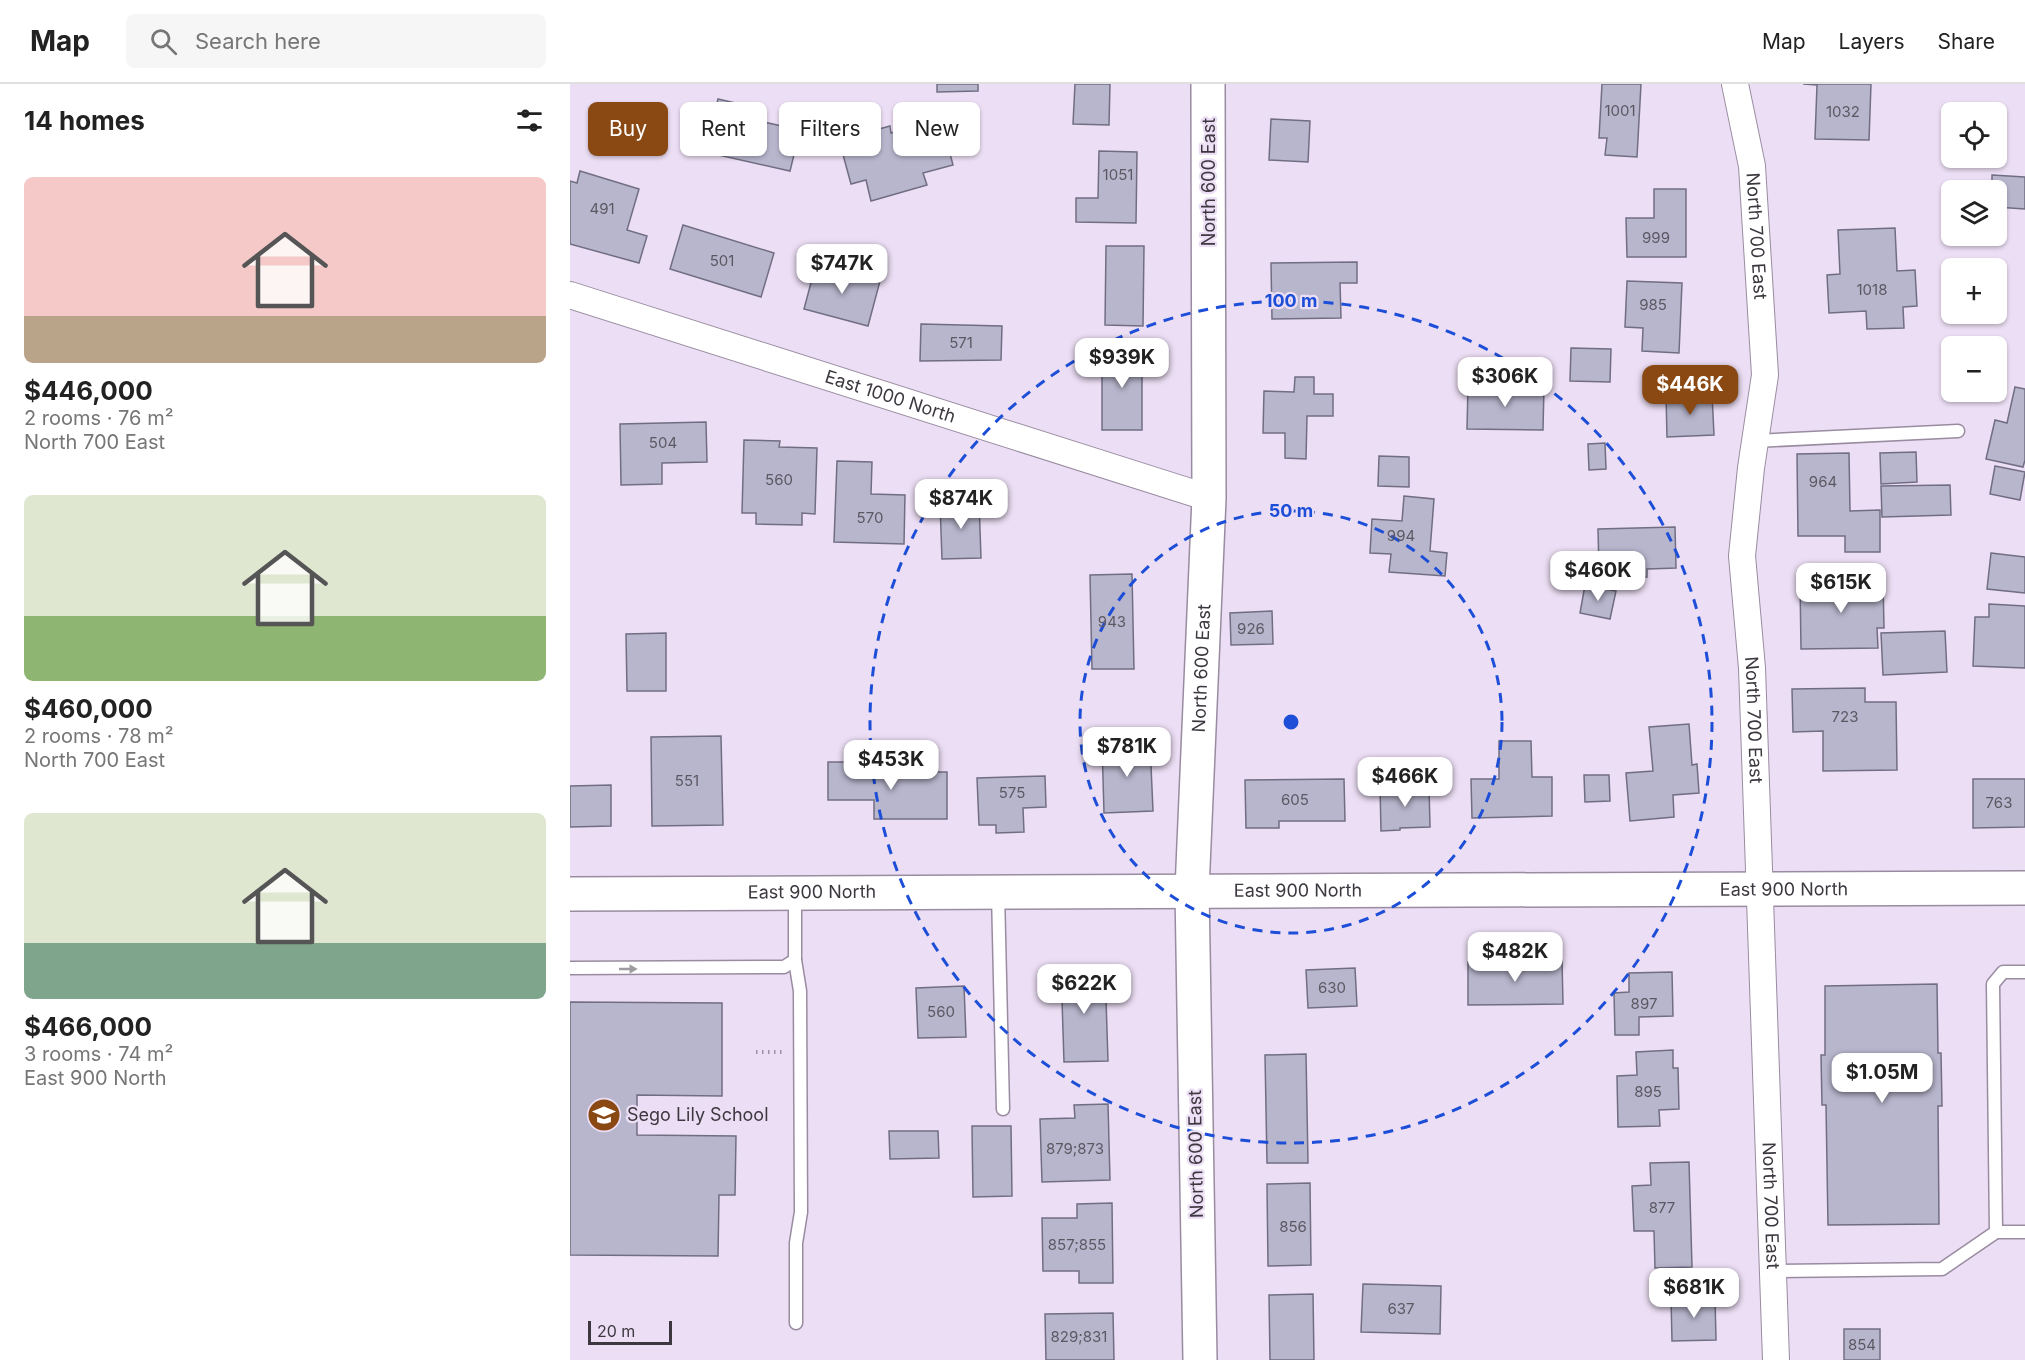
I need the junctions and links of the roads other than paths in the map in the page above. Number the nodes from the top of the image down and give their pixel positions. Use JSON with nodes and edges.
{"nodes":[{"id":1,"x":1208,"y":84,"type":"edge"},
{"id":2,"x":1735,"y":84,"type":"edge"},
{"id":3,"x":570,"y":295,"type":"edge"},
{"id":4,"x":1958,"y":431,"type":"dead end"},
{"id":5,"x":1755,"y":441,"type":"junction"},
{"id":6,"x":1209,"y":498,"type":"junction"},
{"id":7,"x":2025,"y":888,"type":"edge"},
{"id":8,"x":1192,"y":890,"type":"junction"},
{"id":9,"x":1758,"y":890,"type":"junction"},
{"id":10,"x":998,"y":891,"type":"junction"},
{"id":11,"x":795,"y":892,"type":"junction"},
{"id":12,"x":570,"y":894,"type":"edge"},
{"id":13,"x":795,"y":960,"type":"junction"},
{"id":14,"x":570,"y":968,"type":"edge"},
{"id":15,"x":2025,"y":972,"type":"edge"},
{"id":16,"x":1003,"y":1109,"type":"dead end"},
{"id":17,"x":1996,"y":1232,"type":"junction"},
{"id":18,"x":2025,"y":1232,"type":"edge"},
{"id":19,"x":1772,"y":1270,"type":"junction"},
{"id":20,"x":796,"y":1323,"type":"dead end"},
{"id":21,"x":1200,"y":1360,"type":"edge"},
{"id":22,"x":1776,"y":1360,"type":"edge"}],
"edges":[{"from":1,"to":6,"type":"street","name":"North 600 East"},
{"from":2,"to":5,"type":"street","name":"North 700 East"},
{"from":3,"to":6,"type":"street","name":"East 1000 North"},
{"from":4,"to":5,"type":"lane"},
{"from":5,"to":9,"type":"street","name":"North 700 East"},
{"from":6,"to":8,"type":"street","name":"North 600 East"},
{"from":7,"to":9,"type":"street","name":"East 900 North"},
{"from":8,"to":9,"type":"street","name":"East 900 North"},
{"from":8,"to":10,"type":"street","name":"East 900 North"},
{"from":8,"to":21,"type":"street","name":"North 600 East"},
{"from":9,"to":19,"type":"street","name":"North 700 East"},
{"from":10,"to":11,"type":"street","name":"East 900 North"},
{"from":10,"to":16,"type":"lane"},
{"from":11,"to":12,"type":"street","name":"East 900 North"},
{"from":11,"to":13,"type":"lane"},
{"from":14,"to":13,"type":"lane","one_way":true},
{"from":13,"to":20,"type":"lane"},
{"from":15,"to":17,"type":"lane"},
{"from":17,"to":18,"type":"lane"},
{"from":17,"to":19,"type":"lane"},
{"from":19,"to":22,"type":"street","name":"North 700 East"}]}
